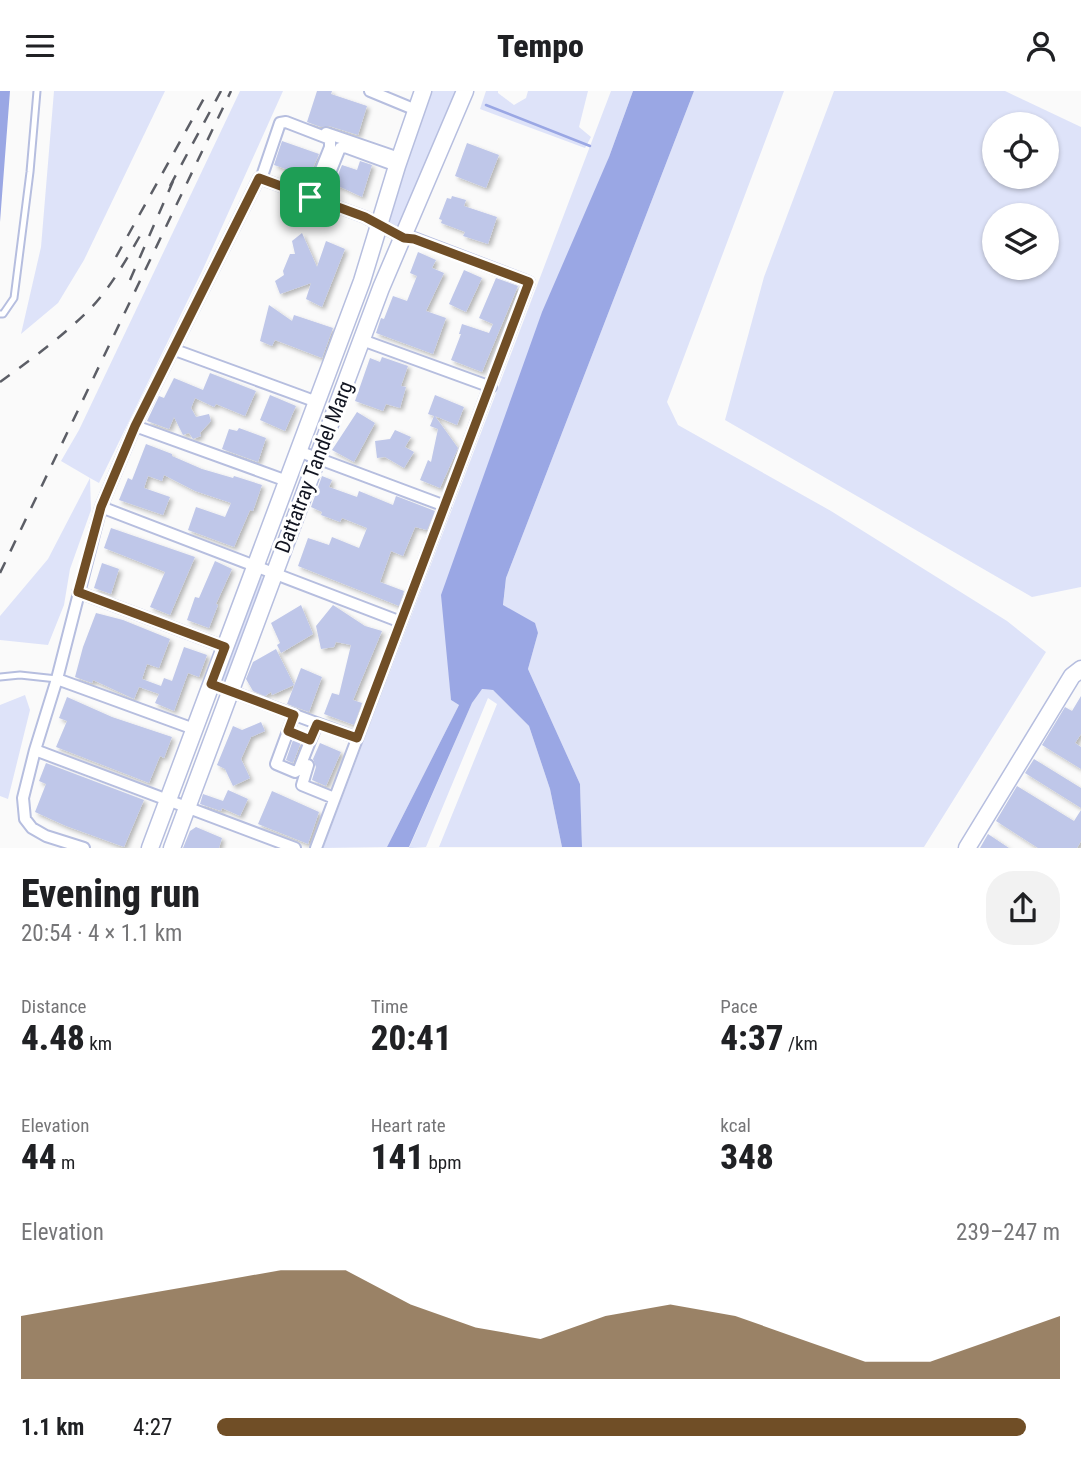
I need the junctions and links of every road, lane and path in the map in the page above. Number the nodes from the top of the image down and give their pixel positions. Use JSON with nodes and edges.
{"nodes":[{"id":1,"x":37,"y":91,"type":"edge"},
{"id":2,"x":370,"y":91,"type":"edge"},
{"id":3,"x":423,"y":91,"type":"edge"},
{"id":4,"x":465,"y":91,"type":"edge"},
{"id":5,"x":416,"y":110,"type":"junction"},
{"id":6,"x":320,"y":131,"type":"dead end"},
{"id":7,"x":398,"y":162,"type":"junction"},
{"id":8,"x":261,"y":179,"type":"junction"},
{"id":9,"x":314,"y":198,"type":"junction"},
{"id":10,"x":379,"y":225,"type":"junction"},
{"id":11,"x":404,"y":238,"type":"junction"},
{"id":12,"x":0,"y":314,"type":"edge"},
{"id":13,"x":362,"y":340,"type":"junction"},
{"id":14,"x":174,"y":350,"type":"junction"},
{"id":15,"x":491,"y":387,"type":"junction"},
{"id":16,"x":317,"y":402,"type":"junction"},
{"id":17,"x":135,"y":426,"type":"junction"},
{"id":18,"x":298,"y":451,"type":"junction"},
{"id":19,"x":317,"y":458,"type":"junction"},
{"id":20,"x":288,"y":481,"type":"junction"},
{"id":21,"x":445,"y":506,"type":"junction"},
{"id":22,"x":101,"y":507,"type":"junction"},
{"id":23,"x":255,"y":567,"type":"junction"},
{"id":24,"x":274,"y":574,"type":"junction"},
{"id":25,"x":78,"y":592,"type":"junction"},
{"id":26,"x":401,"y":622,"type":"junction"},
{"id":27,"x":225,"y":647,"type":"junction"},
{"id":28,"x":1081,"y":669,"type":"edge"},
{"id":29,"x":0,"y":677,"type":"edge"},
{"id":30,"x":57,"y":679,"type":"junction"},
{"id":31,"x":211,"y":684,"type":"junction"},
{"id":32,"x":230,"y":691,"type":"junction"},
{"id":33,"x":294,"y":715,"type":"junction"},
{"id":34,"x":320,"y":725,"type":"junction"},
{"id":35,"x":194,"y":729,"type":"junction"},
{"id":36,"x":288,"y":731,"type":"junction"},
{"id":37,"x":357,"y":738,"type":"junction"},
{"id":38,"x":310,"y":740,"type":"junction"},
{"id":39,"x":36,"y":750,"type":"junction"},
{"id":40,"x":334,"y":798,"type":"junction"},
{"id":41,"x":168,"y":800,"type":"junction"},
{"id":42,"x":187,"y":807,"type":"junction"},
{"id":43,"x":84,"y":848,"type":"edge"},
{"id":44,"x":150,"y":848,"type":"edge"},
{"id":45,"x":172,"y":848,"type":"edge"},
{"id":46,"x":295,"y":848,"type":"edge"},
{"id":47,"x":316,"y":848,"type":"edge"},
{"id":48,"x":967,"y":848,"type":"edge"}],
"edges":[{"from":1,"to":12,"type":"lane"},
{"from":2,"to":5,"type":"street"},
{"from":3,"to":5,"type":"main road","name":"Dattatray Tandel Marg"},
{"from":4,"to":11,"type":"main road","name":"Dattatray Tandel Marg"},
{"from":5,"to":7,"type":"main road","name":"Dattatray Tandel Marg"},
{"from":6,"to":7,"type":"street"},
{"from":7,"to":9,"type":"street"},
{"from":7,"to":10,"type":"main road","name":"Dattatray Tandel Marg"},
{"from":8,"to":9,"type":"street"},
{"from":8,"to":9,"type":"street"},
{"from":8,"to":14,"type":"street"},
{"from":9,"to":10,"type":"street"},
{"from":10,"to":11,"type":"street"},
{"from":10,"to":16,"type":"main road","name":"Dattatray Tandel Marg"},
{"from":11,"to":13,"type":"main road","name":"Dattatray Tandel Marg"},
{"from":11,"to":15,"type":"street"},
{"from":13,"to":15,"type":"street"},
{"from":13,"to":19,"type":"main road","name":"Dattatray Tandel Marg"},
{"from":14,"to":16,"type":"street"},
{"from":14,"to":17,"type":"street"},
{"from":15,"to":21,"type":"street"},
{"from":16,"to":18,"type":"main road","name":"Dattatray Tandel Marg"},
{"from":17,"to":20,"type":"street"},
{"from":17,"to":22,"type":"street"},
{"from":18,"to":19,"type":"street"},
{"from":18,"to":20,"type":"main road","name":"Dattatray Tandel Marg"},
{"from":19,"to":21,"type":"street"},
{"from":19,"to":24,"type":"main road","name":"Dattatray Tandel Marg"},
{"from":20,"to":23,"type":"main road","name":"Dattatray Tandel Marg"},
{"from":21,"to":26,"type":"street"},
{"from":22,"to":23,"type":"street"},
{"from":22,"to":25,"type":"street"},
{"from":23,"to":24,"type":"street"},
{"from":23,"to":27,"type":"main road","name":"Dattatray Tandel Marg"},
{"from":24,"to":26,"type":"street"},
{"from":24,"to":32,"type":"main road","name":"Dattatray Tandel Marg"},
{"from":25,"to":27,"type":"street"},
{"from":25,"to":30,"type":"street"},
{"from":26,"to":37,"type":"street"},
{"from":27,"to":31,"type":"main road","name":"Dattatray Tandel Marg"},
{"from":28,"to":48,"type":"main road"},
{"from":29,"to":30,"type":"lane"},
{"from":30,"to":35,"type":"street"},
{"from":30,"to":39,"type":"street"},
{"from":31,"to":32,"type":"street"},
{"from":31,"to":35,"type":"main road","name":"Dattatray Tandel Marg"},
{"from":32,"to":33,"type":"street"},
{"from":32,"to":42,"type":"main road","name":"Dattatray Tandel Marg"},
{"from":33,"to":34,"type":"street"},
{"from":33,"to":36,"type":"street"},
{"from":34,"to":37,"type":"street"},
{"from":34,"to":38,"type":"street"},
{"from":34,"to":40,"type":"street"},
{"from":35,"to":41,"type":"main road","name":"Dattatray Tandel Marg"},
{"from":36,"to":38,"type":"street"},
{"from":36,"to":38,"type":"street"},
{"from":37,"to":40,"type":"street"},
{"from":39,"to":41,"type":"street"},
{"from":39,"to":43,"type":"street"},
{"from":40,"to":47,"type":"street"},
{"from":41,"to":42,"type":"street"},
{"from":41,"to":44,"type":"main road","name":"Dattatray Tandel Marg"},
{"from":42,"to":45,"type":"main road","name":"Dattatray Tandel Marg"},
{"from":42,"to":46,"type":"street"}]}
